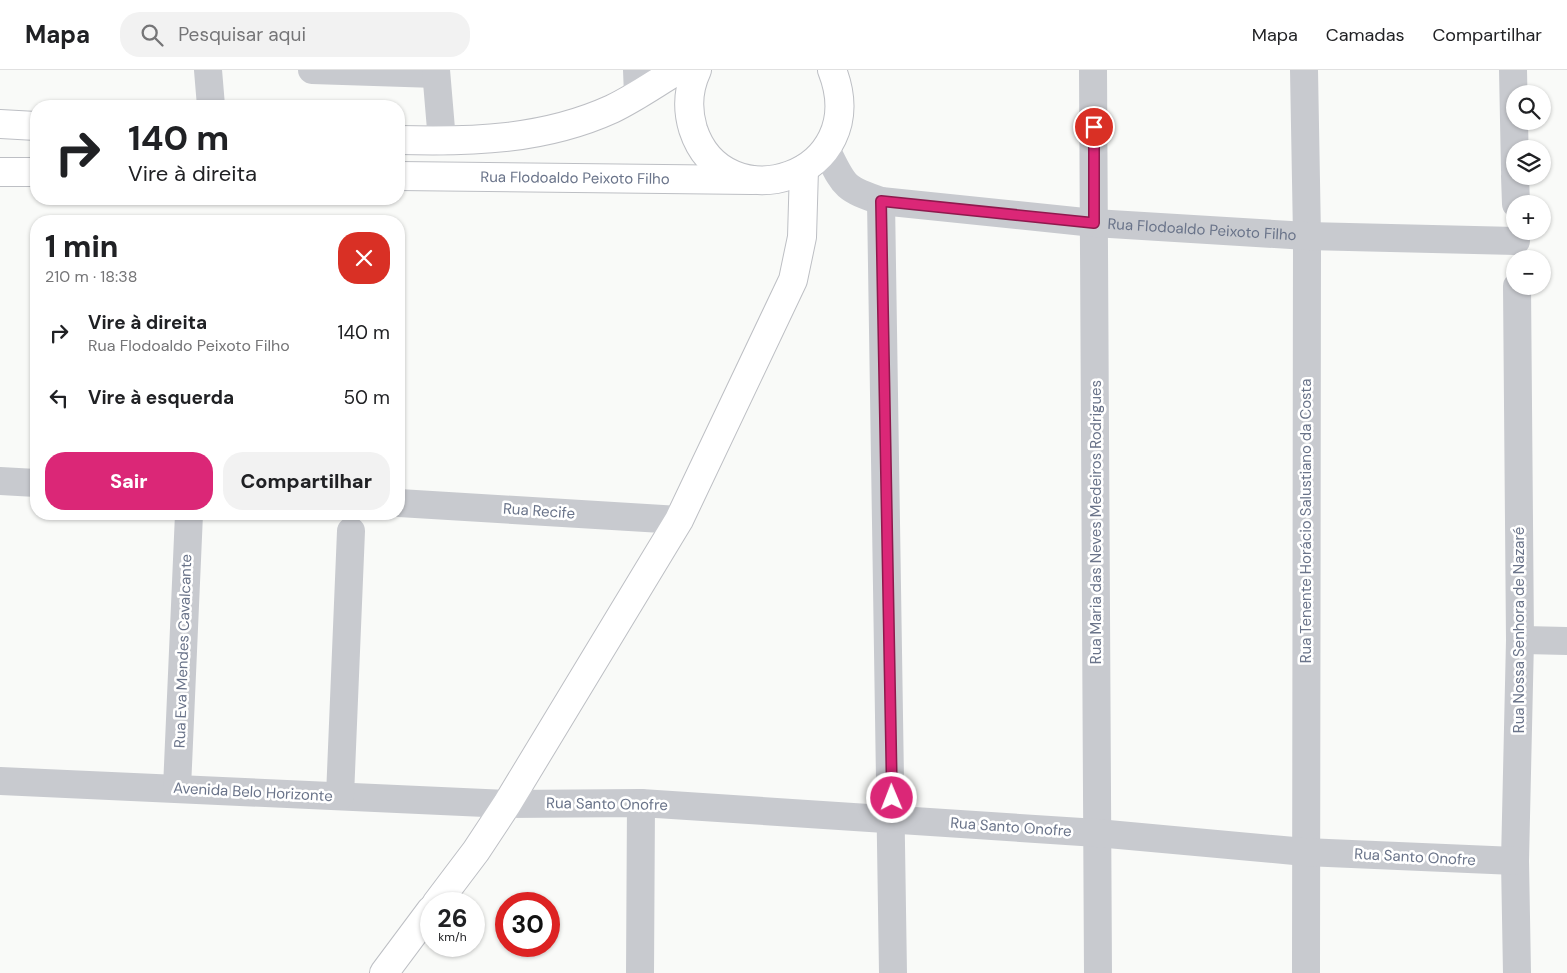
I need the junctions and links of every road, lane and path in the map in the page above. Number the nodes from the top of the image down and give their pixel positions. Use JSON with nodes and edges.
{"nodes":[{"id":1,"x":208,"y":70,"type":"edge"},
{"id":2,"x":312,"y":70,"type":"edge"},
{"id":3,"x":678,"y":70,"type":"edge"},
{"id":4,"x":696,"y":70,"type":"edge"},
{"id":5,"x":1094,"y":70,"type":"edge"},
{"id":6,"x":1304,"y":70,"type":"edge"},
{"id":7,"x":1513,"y":70,"type":"edge"},
{"id":8,"x":436,"y":72,"type":"edge"},
{"id":9,"x":838,"y":76,"type":"edge"},
{"id":10,"x":637,"y":82,"type":"edge"},
{"id":11,"x":210,"y":100,"type":"edge"},
{"id":12,"x":0,"y":124,"type":"edge"},
{"id":13,"x":30,"y":126,"type":"edge"},
{"id":14,"x":405,"y":140,"type":"edge"},
{"id":15,"x":1514,"y":140,"type":"edge"},
{"id":16,"x":442,"y":141,"type":"junction"},
{"id":17,"x":826,"y":149,"type":"junction"},
{"id":18,"x":804,"y":169,"type":"junction"},
{"id":19,"x":0,"y":172,"type":"edge"},
{"id":20,"x":30,"y":172,"type":"edge"},
{"id":21,"x":405,"y":176,"type":"edge"},
{"id":22,"x":752,"y":180,"type":"junction"},
{"id":23,"x":881,"y":201,"type":"junction"},
{"id":24,"x":1094,"y":223,"type":"junction"},
{"id":25,"x":1307,"y":236,"type":"junction"},
{"id":26,"x":1516,"y":244,"type":"edge"},
{"id":27,"x":1517,"y":295,"type":"edge"},
{"id":28,"x":0,"y":481,"type":"edge"},
{"id":29,"x":30,"y":483,"type":"edge"},
{"id":30,"x":405,"y":503,"type":"edge"},
{"id":31,"x":189,"y":520,"type":"edge"},
{"id":32,"x":679,"y":520,"type":"junction"},
{"id":33,"x":351,"y":531,"type":"dead end"},
{"id":34,"x":1520,"y":640,"type":"junction"},
{"id":35,"x":1567,"y":641,"type":"edge"},
{"id":36,"x":0,"y":780,"type":"edge"},
{"id":37,"x":177,"y":788,"type":"junction"},
{"id":38,"x":340,"y":796,"type":"junction"},
{"id":39,"x":641,"y":803,"type":"junction"},
{"id":40,"x":507,"y":804,"type":"junction"},
{"id":41,"x":892,"y":818,"type":"junction"},
{"id":42,"x":1098,"y":833,"type":"junction"},
{"id":43,"x":1305,"y":852,"type":"junction"},
{"id":44,"x":1515,"y":861,"type":"junction"},
{"id":45,"x":445,"y":892,"type":"edge"},
{"id":46,"x":420,"y":925,"type":"edge"},
{"id":47,"x":384,"y":973,"type":"edge"},
{"id":48,"x":640,"y":973,"type":"edge"},
{"id":49,"x":893,"y":973,"type":"edge"},
{"id":50,"x":1098,"y":973,"type":"edge"},
{"id":51,"x":1306,"y":973,"type":"edge"},
{"id":52,"x":1517,"y":973,"type":"edge"}],
"edges":[{"from":1,"to":11,"type":"street"},
{"from":2,"to":8,"type":"street"},
{"from":3,"to":10,"type":"main road"},
{"from":4,"to":22,"type":"main road"},
{"from":5,"to":24,"type":"street","name":"Rua Maria das Neves Medeiros Rodrigues"},
{"from":6,"to":25,"type":"street","name":"Rua Tenente Horácio Salustiano da Costa"},
{"from":7,"to":15,"type":"street"},
{"from":8,"to":16,"type":"street"},
{"from":9,"to":17,"type":"main road"},
{"from":10,"to":16,"type":"main road"},
{"from":12,"to":13,"type":"main road"},
{"from":14,"to":16,"type":"main road"},
{"from":17,"to":18,"type":"main road"},
{"from":17,"to":23,"type":"street","name":"Rua Flodoaldo Peixoto Filho"},
{"from":18,"to":22,"type":"main road","name":"Rua Flodoaldo Peixoto Filho"},
{"from":18,"to":32,"type":"main road"},
{"from":19,"to":20,"type":"main road"},
{"from":21,"to":22,"type":"main road","name":"Rua Flodoaldo Peixoto Filho"},
{"from":23,"to":24,"type":"street","name":"Rua Flodoaldo Peixoto Filho"},
{"from":23,"to":41,"type":"street"},
{"from":24,"to":25,"type":"street","name":"Rua Flodoaldo Peixoto Filho"},
{"from":24,"to":42,"type":"street","name":"Rua Maria das Neves Medeiros Rodrigues"},
{"from":25,"to":26,"type":"street","name":"Rua Flodoaldo Peixoto Filho"},
{"from":25,"to":43,"type":"street","name":"Rua Tenente Horácio Salustiano da Costa"},
{"from":27,"to":34,"type":"street","name":"Rua Nossa Senhora de Nazaré"},
{"from":28,"to":29,"type":"street"},
{"from":30,"to":32,"type":"street","name":"Rua Recife"},
{"from":31,"to":37,"type":"street","name":"Rua Eva Mendes Cavalcante"},
{"from":32,"to":40,"type":"main road"},
{"from":33,"to":38,"type":"street"},
{"from":34,"to":35,"type":"street"},
{"from":34,"to":44,"type":"street","name":"Rua Nossa Senhora de Nazaré"},
{"from":36,"to":37,"type":"street","name":"Avenida Belo Horizonte"},
{"from":37,"to":38,"type":"street","name":"Avenida Belo Horizonte"},
{"from":38,"to":40,"type":"street","name":"Avenida Belo Horizonte"},
{"from":39,"to":40,"type":"street","name":"Rua Santo Onofre"},
{"from":39,"to":41,"type":"street","name":"Rua Santo Onofre"},
{"from":39,"to":48,"type":"street"},
{"from":40,"to":45,"type":"main road"},
{"from":41,"to":42,"type":"street","name":"Rua Santo Onofre"},
{"from":41,"to":49,"type":"street"},
{"from":42,"to":43,"type":"street","name":"Rua Santo Onofre"},
{"from":42,"to":50,"type":"street","name":"Rua Maria das Neves Medeiros Rodrigues"},
{"from":43,"to":44,"type":"street","name":"Rua Santo Onofre"},
{"from":43,"to":51,"type":"street","name":"Rua Tenente Horácio Salustiano da Costa"},
{"from":44,"to":52,"type":"street","name":"Rua Nossa Senhora de Nazaré"},
{"from":46,"to":47,"type":"main road"}]}
